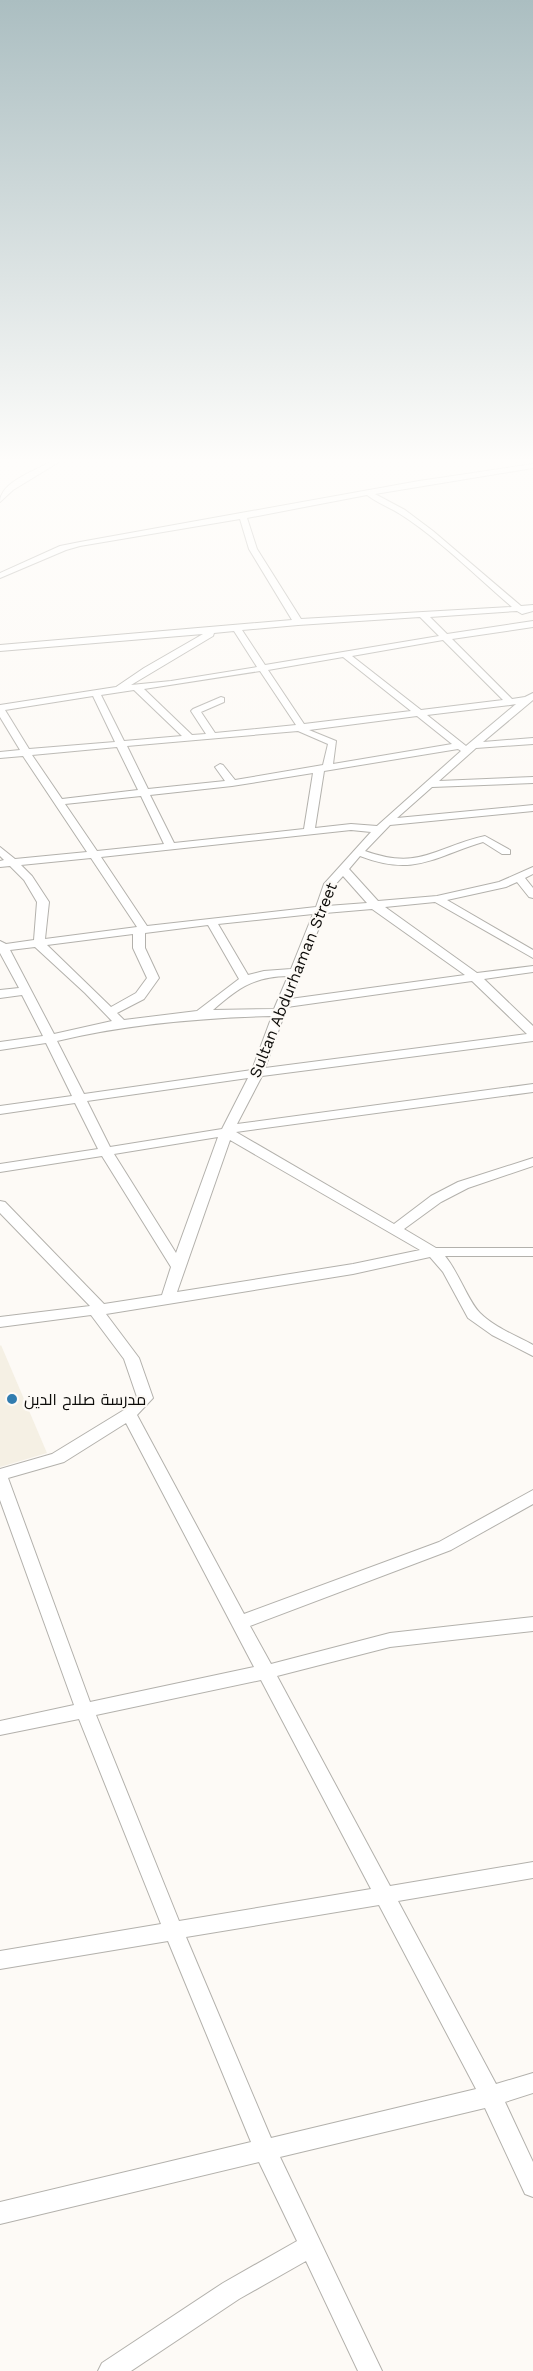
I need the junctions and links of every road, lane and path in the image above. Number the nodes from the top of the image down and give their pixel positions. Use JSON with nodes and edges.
{"nodes":[{"id":1,"x":268,"y":573,"type":"edge"},
{"id":2,"x":478,"y":573,"type":"edge"},
{"id":3,"x":520,"y":608,"type":"junction"},
{"id":4,"x":533,"y":608,"type":"edge"},
{"id":5,"x":422,"y":614,"type":"junction"},
{"id":6,"x":298,"y":622,"type":"junction"},
{"id":7,"x":532,"y":624,"type":"edge"},
{"id":8,"x":237,"y":629,"type":"junction"},
{"id":9,"x":224,"y":630,"type":"junction"},
{"id":10,"x":446,"y":637,"type":"junction"},
{"id":11,"x":0,"y":648,"type":"edge"},
{"id":12,"x":346,"y":655,"type":"junction"},
{"id":13,"x":263,"y":668,"type":"junction"},
{"id":14,"x":119,"y":689,"type":"junction"},
{"id":15,"x":138,"y":689,"type":"junction"},
{"id":16,"x":96,"y":693,"type":"junction"},
{"id":17,"x":532,"y":698,"type":"edge"},
{"id":18,"x":221,"y":700,"type":"dead end"},
{"id":19,"x":510,"y":702,"type":"junction"},
{"id":20,"x":0,"y":708,"type":"edge"},
{"id":21,"x":420,"y":714,"type":"junction"},
{"id":22,"x":301,"y":728,"type":"junction"},
{"id":23,"x":212,"y":736,"type":"junction"},
{"id":24,"x":189,"y":738,"type":"junction"},
{"id":25,"x":533,"y":741,"type":"edge"},
{"id":26,"x":121,"y":744,"type":"junction"},
{"id":27,"x":467,"y":747,"type":"junction"},
{"id":28,"x":26,"y":753,"type":"junction"},
{"id":29,"x":0,"y":755,"type":"edge"},
{"id":30,"x":220,"y":767,"type":"dead end"},
{"id":31,"x":323,"y":768,"type":"junction"},
{"id":32,"x":533,"y":780,"type":"edge"},
{"id":33,"x":232,"y":783,"type":"junction"},
{"id":34,"x":431,"y":784,"type":"junction"},
{"id":35,"x":145,"y":794,"type":"junction"},
{"id":36,"x":59,"y":802,"type":"junction"},
{"id":37,"x":533,"y":808,"type":"edge"},
{"id":38,"x":384,"y":826,"type":"junction"},
{"id":39,"x":309,"y":831,"type":"junction"},
{"id":40,"x":170,"y":846,"type":"junction"},
{"id":41,"x":0,"y":850,"type":"edge"},
{"id":42,"x":358,"y":852,"type":"junction"},
{"id":43,"x":506,"y":852,"type":"dead end"},
{"id":44,"x":93,"y":855,"type":"junction"},
{"id":45,"x":14,"y":863,"type":"junction"},
{"id":46,"x":0,"y":864,"type":"edge"},
{"id":47,"x":342,"y":868,"type":"junction"},
{"id":48,"x":533,"y":870,"type":"edge"},
{"id":49,"x":519,"y":878,"type":"junction"},
{"id":50,"x":533,"y":895,"type":"edge"},
{"id":51,"x":437,"y":899,"type":"junction"},
{"id":52,"x":376,"y":906,"type":"junction"},
{"id":53,"x":320,"y":912,"type":"junction"},
{"id":54,"x":211,"y":921,"type":"junction"},
{"id":55,"x":144,"y":929,"type":"junction"},
{"id":56,"x":39,"y":944,"type":"junction"},
{"id":57,"x":1,"y":947,"type":"edge"},
{"id":58,"x":531,"y":951,"type":"edge"},
{"id":59,"x":533,"y":969,"type":"edge"},
{"id":60,"x":295,"y":972,"type":"junction"},
{"id":61,"x":475,"y":977,"type":"junction"},
{"id":62,"x":244,"y":978,"type":"junction"},
{"id":63,"x":25,"y":991,"type":"junction"},
{"id":64,"x":0,"y":994,"type":"edge"},
{"id":65,"x":281,"y":1008,"type":"junction"},
{"id":66,"x":110,"y":1012,"type":"junction"},
{"id":67,"x":201,"y":1014,"type":"junction"},
{"id":68,"x":121,"y":1024,"type":"junction"},
{"id":69,"x":533,"y":1035,"type":"edge"},
{"id":70,"x":49,"y":1039,"type":"junction"},
{"id":71,"x":0,"y":1046,"type":"edge"},
{"id":72,"x":257,"y":1073,"type":"junction"},
{"id":73,"x":533,"y":1088,"type":"edge"},
{"id":74,"x":79,"y":1100,"type":"junction"},
{"id":75,"x":0,"y":1110,"type":"edge"},
{"id":76,"x":228,"y":1130,"type":"junction"},
{"id":77,"x":106,"y":1152,"type":"junction"},
{"id":78,"x":533,"y":1162,"type":"edge"},
{"id":79,"x":0,"y":1168,"type":"edge"},
{"id":80,"x":0,"y":1204,"type":"edge"},
{"id":81,"x":396,"y":1229,"type":"junction"},
{"id":82,"x":433,"y":1252,"type":"junction"},
{"id":83,"x":533,"y":1252,"type":"edge"},
{"id":84,"x":179,"y":1268,"type":"junction"},
{"id":85,"x":167,"y":1300,"type":"junction"},
{"id":86,"x":99,"y":1310,"type":"junction"},
{"id":87,"x":0,"y":1322,"type":"edge"},
{"id":88,"x":533,"y":1352,"type":"edge"},
{"id":89,"x":129,"y":1414,"type":"junction"},
{"id":90,"x":0,"y":1477,"type":"edge"},
{"id":91,"x":533,"y":1496,"type":"edge"},
{"id":92,"x":240,"y":1623,"type":"junction"},
{"id":93,"x":533,"y":1624,"type":"edge"},
{"id":94,"x":266,"y":1672,"type":"junction"},
{"id":95,"x":84,"y":1709,"type":"junction"},
{"id":96,"x":0,"y":1728,"type":"edge"},
{"id":97,"x":533,"y":1870,"type":"edge"},
{"id":98,"x":384,"y":1895,"type":"junction"},
{"id":99,"x":174,"y":1932,"type":"junction"},
{"id":100,"x":0,"y":1960,"type":"edge"},
{"id":101,"x":533,"y":2083,"type":"edge"},
{"id":102,"x":491,"y":2096,"type":"junction"},
{"id":103,"x":264,"y":2148,"type":"junction"},
{"id":104,"x":533,"y":2186,"type":"edge"},
{"id":105,"x":0,"y":2212,"type":"edge"},
{"id":106,"x":311,"y":2246,"type":"junction"},
{"id":107,"x":110,"y":2371,"type":"edge"},
{"id":108,"x":370,"y":2371,"type":"edge"}],
"edges":[{"from":1,"to":6,"type":"street"},
{"from":2,"to":3,"type":"street"},
{"from":3,"to":4,"type":"street"},
{"from":3,"to":5,"type":"street"},
{"from":3,"to":7,"type":"street"},
{"from":5,"to":6,"type":"street"},
{"from":5,"to":10,"type":"street"},
{"from":6,"to":8,"type":"street"},
{"from":7,"to":10,"type":"street"},
{"from":8,"to":9,"type":"street"},
{"from":8,"to":13,"type":"street"},
{"from":9,"to":11,"type":"street"},
{"from":9,"to":14,"type":"street"},
{"from":10,"to":12,"type":"street"},
{"from":10,"to":19,"type":"street"},
{"from":12,"to":13,"type":"street"},
{"from":12,"to":21,"type":"street"},
{"from":13,"to":15,"type":"street"},
{"from":13,"to":22,"type":"street"},
{"from":14,"to":15,"type":"street"},
{"from":14,"to":16,"type":"street"},
{"from":15,"to":24,"type":"street"},
{"from":16,"to":20,"type":"street"},
{"from":16,"to":26,"type":"street"},
{"from":17,"to":19,"type":"street"},
{"from":17,"to":27,"type":"street","name":"Sultan Abdurhaman Street"},
{"from":18,"to":23,"type":"street"},
{"from":19,"to":21,"type":"street"},
{"from":20,"to":28,"type":"street"},
{"from":21,"to":22,"type":"street"},
{"from":21,"to":27,"type":"street"},
{"from":22,"to":23,"type":"street"},
{"from":22,"to":31,"type":"street"},
{"from":23,"to":24,"type":"street"},
{"from":24,"to":26,"type":"street"},
{"from":25,"to":27,"type":"street"},
{"from":26,"to":28,"type":"street"},
{"from":26,"to":35,"type":"street"},
{"from":27,"to":31,"type":"street"},
{"from":27,"to":34,"type":"street","name":"Sultan Abdurhaman Street"},
{"from":28,"to":29,"type":"street"},
{"from":28,"to":36,"type":"street"},
{"from":30,"to":33,"type":"street"},
{"from":31,"to":33,"type":"street"},
{"from":31,"to":39,"type":"street"},
{"from":32,"to":34,"type":"street"},
{"from":33,"to":35,"type":"street"},
{"from":34,"to":38,"type":"street","name":"Sultan Abdurhaman Street"},
{"from":35,"to":36,"type":"street"},
{"from":35,"to":40,"type":"street"},
{"from":36,"to":44,"type":"street"},
{"from":37,"to":38,"type":"street"},
{"from":38,"to":39,"type":"street"},
{"from":38,"to":42,"type":"street","name":"Sultan Abdurhaman Street"},
{"from":39,"to":40,"type":"street"},
{"from":40,"to":44,"type":"street"},
{"from":41,"to":45,"type":"street"},
{"from":42,"to":43,"type":"street"},
{"from":42,"to":47,"type":"street","name":"Sultan Abdurhaman Street"},
{"from":44,"to":45,"type":"street"},
{"from":44,"to":55,"type":"street"},
{"from":45,"to":46,"type":"street"},
{"from":45,"to":56,"type":"street"},
{"from":47,"to":52,"type":"street"},
{"from":47,"to":53,"type":"street","name":"Sultan Abdurhaman Street"},
{"from":48,"to":49,"type":"street"},
{"from":49,"to":50,"type":"street"},
{"from":49,"to":51,"type":"street"},
{"from":51,"to":52,"type":"street"},
{"from":51,"to":58,"type":"street"},
{"from":52,"to":53,"type":"street"},
{"from":52,"to":61,"type":"street"},
{"from":53,"to":54,"type":"street"},
{"from":53,"to":60,"type":"street","name":"Sultan Abdurhaman Street"},
{"from":54,"to":55,"type":"street"},
{"from":54,"to":62,"type":"street"},
{"from":55,"to":56,"type":"street"},
{"from":55,"to":66,"type":"street"},
{"from":56,"to":57,"type":"street"},
{"from":56,"to":66,"type":"street"},
{"from":57,"to":63,"type":"street"},
{"from":59,"to":61,"type":"street"},
{"from":60,"to":62,"type":"street"},
{"from":60,"to":65,"type":"street","name":"Sultan Abdurhaman Street"},
{"from":61,"to":65,"type":"street"},
{"from":61,"to":69,"type":"street"},
{"from":62,"to":67,"type":"street"},
{"from":63,"to":64,"type":"street"},
{"from":63,"to":70,"type":"street"},
{"from":65,"to":67,"type":"street"},
{"from":65,"to":72,"type":"street","name":"Sultan Abdurhaman Street"},
{"from":66,"to":68,"type":"street"},
{"from":67,"to":68,"type":"street"},
{"from":68,"to":70,"type":"street"},
{"from":69,"to":72,"type":"street"},
{"from":70,"to":71,"type":"street"},
{"from":70,"to":74,"type":"street"},
{"from":72,"to":74,"type":"street"},
{"from":72,"to":76,"type":"street","name":"Sultan Abdurhaman Street"},
{"from":73,"to":76,"type":"street"},
{"from":74,"to":75,"type":"street"},
{"from":74,"to":77,"type":"street"},
{"from":76,"to":77,"type":"street"},
{"from":76,"to":81,"type":"street"},
{"from":76,"to":84,"type":"street","name":"Sultan Abdurhaman Street"},
{"from":77,"to":79,"type":"street"},
{"from":77,"to":84,"type":"street"},
{"from":78,"to":81,"type":"street"},
{"from":80,"to":86,"type":"street"},
{"from":81,"to":82,"type":"street"},
{"from":82,"to":83,"type":"street"},
{"from":82,"to":85,"type":"street"},
{"from":82,"to":88,"type":"street"},
{"from":84,"to":85,"type":"street","name":"Sultan Abdurhaman Street"},
{"from":85,"to":86,"type":"street"},
{"from":86,"to":87,"type":"street"},
{"from":86,"to":89,"type":"street"},
{"from":89,"to":90,"type":"street"},
{"from":89,"to":92,"type":"street"},
{"from":90,"to":95,"type":"street"},
{"from":91,"to":92,"type":"street"},
{"from":92,"to":94,"type":"street"},
{"from":93,"to":94,"type":"street"},
{"from":94,"to":95,"type":"street"},
{"from":94,"to":98,"type":"street"},
{"from":95,"to":96,"type":"street"},
{"from":95,"to":99,"type":"street"},
{"from":97,"to":98,"type":"street"},
{"from":98,"to":99,"type":"street"},
{"from":98,"to":102,"type":"street"},
{"from":99,"to":100,"type":"street"},
{"from":99,"to":103,"type":"street"},
{"from":101,"to":102,"type":"street"},
{"from":102,"to":103,"type":"street"},
{"from":102,"to":104,"type":"street"},
{"from":103,"to":105,"type":"street"},
{"from":103,"to":106,"type":"street"},
{"from":106,"to":107,"type":"street"},
{"from":106,"to":108,"type":"street"}]}
